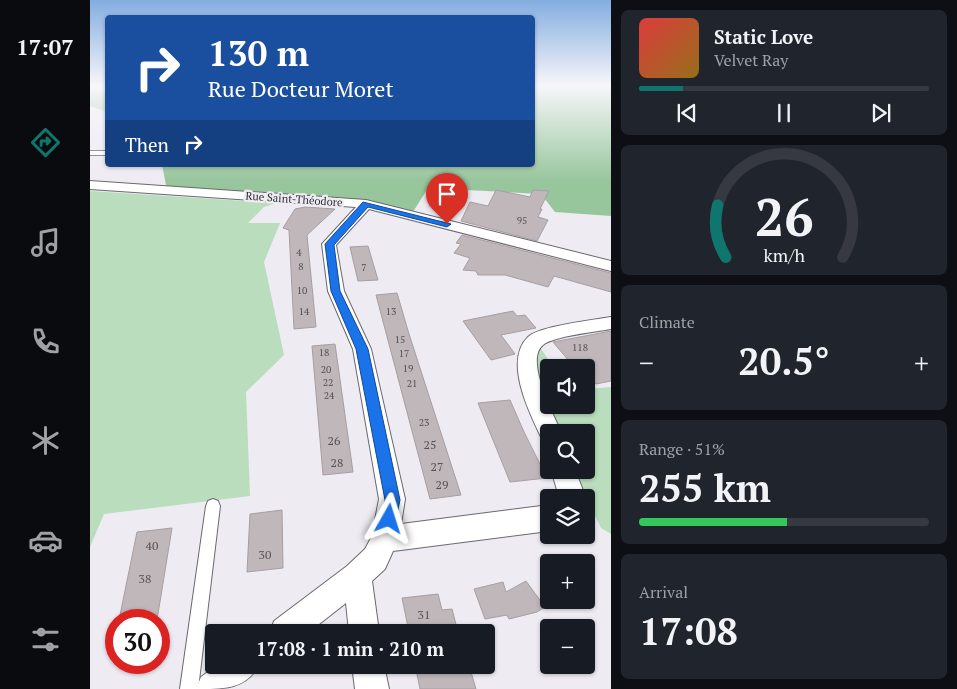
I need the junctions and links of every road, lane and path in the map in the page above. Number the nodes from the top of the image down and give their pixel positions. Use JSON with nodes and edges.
{"nodes":[{"id":1,"x":90,"y":153,"type":"edge"},
{"id":2,"x":105,"y":153,"type":"edge"},
{"id":3,"x":90,"y":185,"type":"edge"},
{"id":4,"x":366,"y":204,"type":"junction"},
{"id":5,"x":611,"y":266,"type":"edge"},
{"id":6,"x":611,"y":323,"type":"edge"},
{"id":7,"x":547,"y":424,"type":"edge"},
{"id":8,"x":213,"y":506,"type":"dead end"},
{"id":9,"x":540,"y":519,"type":"edge"},
{"id":10,"x":385,"y":538,"type":"junction"},
{"id":11,"x":356,"y":576,"type":"junction"},
{"id":12,"x":295,"y":624,"type":"edge"},
{"id":13,"x":363,"y":624,"type":"edge"},
{"id":14,"x":232,"y":674,"type":"edge"},
{"id":15,"x":370,"y":674,"type":"edge"},
{"id":16,"x":189,"y":689,"type":"edge"},
{"id":17,"x":213,"y":689,"type":"edge"},
{"id":18,"x":372,"y":689,"type":"edge"}],
"edges":[{"from":1,"to":2,"type":"lane"},
{"from":3,"to":4,"type":"street","name":"Rue Saint-Théodore"},
{"from":4,"to":5,"type":"street","name":"Rue Saint-Théodore"},
{"from":4,"to":10,"type":"street"},
{"from":6,"to":7,"type":"street"},
{"from":8,"to":16,"type":"lane"},
{"from":9,"to":10,"type":"street"},
{"from":10,"to":11,"type":"street"},
{"from":11,"to":12,"type":"street"},
{"from":11,"to":13,"type":"street"},
{"from":14,"to":17,"type":"street"},
{"from":15,"to":18,"type":"street"}]}
